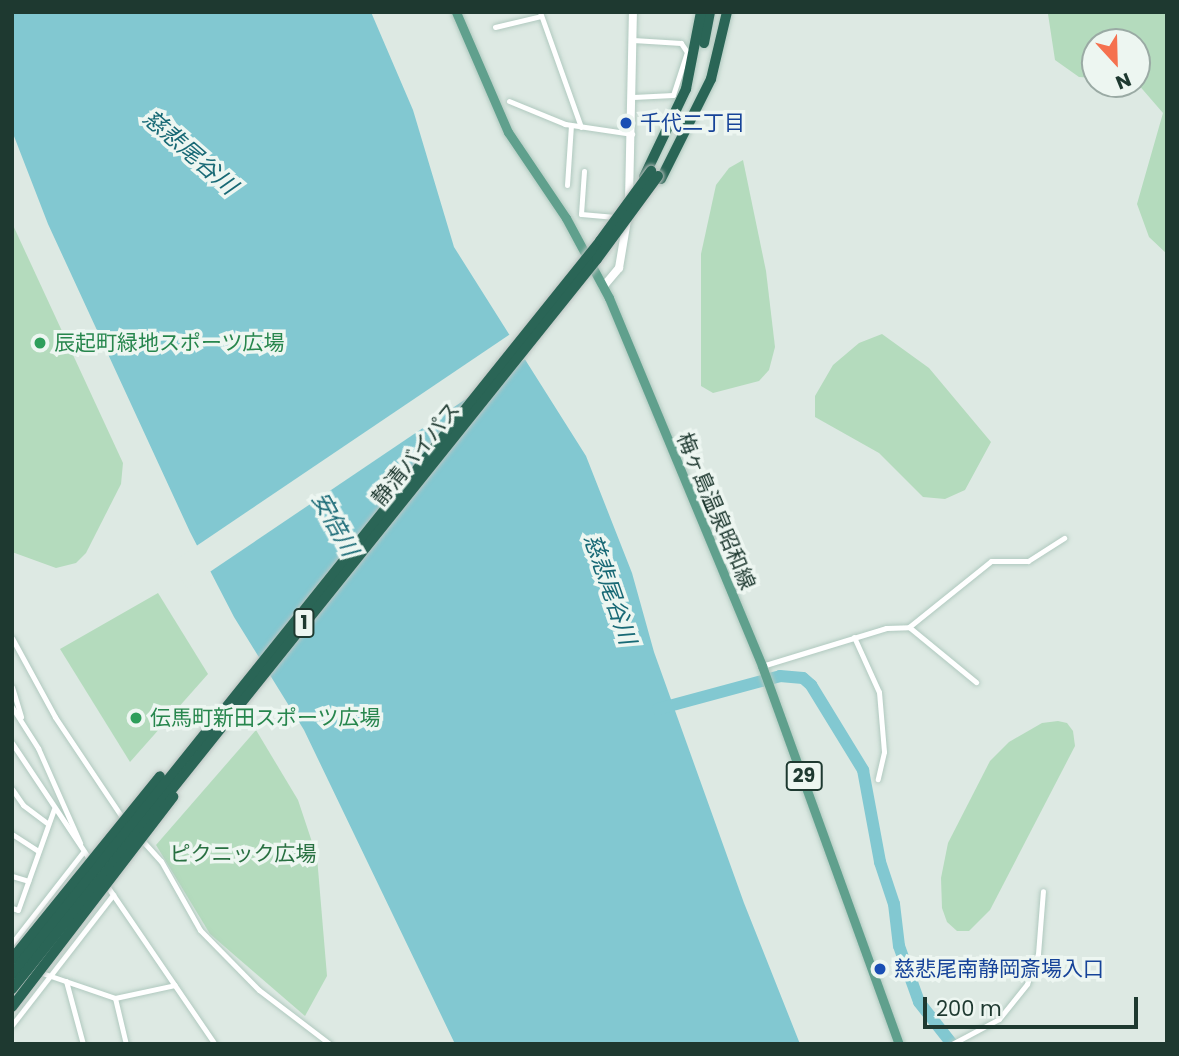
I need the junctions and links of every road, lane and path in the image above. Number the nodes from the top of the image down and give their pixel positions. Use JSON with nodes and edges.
{"nodes":[{"id":1,"x":456,"y":12,"type":"edge"},
{"id":2,"x":634,"y":12,"type":"edge"},
{"id":3,"x":701,"y":12,"type":"edge"},
{"id":4,"x":710,"y":12,"type":"edge"},
{"id":5,"x":719,"y":12,"type":"edge"},
{"id":6,"x":727,"y":12,"type":"edge"},
{"id":7,"x":540,"y":14,"type":"edge"},
{"id":8,"x":495,"y":27,"type":"dead end"},
{"id":9,"x":633,"y":40,"type":"junction"},
{"id":10,"x":633,"y":97,"type":"junction"},
{"id":11,"x":509,"y":101,"type":"dead end"},
{"id":12,"x":571,"y":125,"type":"junction"},
{"id":13,"x":581,"y":127,"type":"junction"},
{"id":14,"x":632,"y":134,"type":"junction"},
{"id":15,"x":584,"y":171,"type":"dead end"},
{"id":16,"x":654,"y":174,"type":"junction"},
{"id":17,"x":567,"y":185,"type":"dead end"},
{"id":18,"x":627,"y":218,"type":"junction"},
{"id":19,"x":603,"y":287,"type":"junction"},
{"id":20,"x":1064,"y":538,"type":"dead end"},
{"id":21,"x":909,"y":627,"type":"junction"},
{"id":22,"x":854,"y":637,"type":"junction"},
{"id":23,"x":12,"y":638,"type":"edge"},
{"id":24,"x":762,"y":666,"type":"junction"},
{"id":25,"x":975,"y":682,"type":"dead end"},
{"id":26,"x":12,"y":687,"type":"edge"},
{"id":27,"x":226,"y":705,"type":"junction"},
{"id":28,"x":12,"y":707,"type":"edge"},
{"id":29,"x":23,"y":724,"type":"junction"},
{"id":30,"x":222,"y":725,"type":"junction"},
{"id":31,"x":12,"y":743,"type":"edge"},
{"id":32,"x":878,"y":779,"type":"dead end"},
{"id":33,"x":12,"y":789,"type":"edge"},
{"id":34,"x":54,"y":808,"type":"junction"},
{"id":35,"x":47,"y":823,"type":"junction"},
{"id":36,"x":12,"y":834,"type":"edge"},
{"id":37,"x":83,"y":850,"type":"junction"},
{"id":38,"x":38,"y":851,"type":"junction"},
{"id":39,"x":12,"y":876,"type":"edge"},
{"id":40,"x":28,"y":881,"type":"junction"},
{"id":41,"x":1043,"y":891,"type":"dead end"},
{"id":42,"x":113,"y":895,"type":"junction"},
{"id":43,"x":12,"y":908,"type":"edge"},
{"id":44,"x":12,"y":943,"type":"edge"},
{"id":45,"x":12,"y":959,"type":"edge"},
{"id":46,"x":12,"y":965,"type":"edge"},
{"id":47,"x":12,"y":974,"type":"edge"},
{"id":48,"x":50,"y":974,"type":"junction"},
{"id":49,"x":66,"y":981,"type":"junction"},
{"id":50,"x":175,"y":985,"type":"junction"},
{"id":51,"x":12,"y":989,"type":"edge"},
{"id":52,"x":115,"y":998,"type":"junction"},
{"id":53,"x":12,"y":1007,"type":"edge"},
{"id":54,"x":12,"y":1025,"type":"edge"},
{"id":55,"x":83,"y":1044,"type":"edge"},
{"id":56,"x":126,"y":1044,"type":"edge"},
{"id":57,"x":215,"y":1044,"type":"edge"},
{"id":58,"x":330,"y":1044,"type":"edge"},
{"id":59,"x":899,"y":1044,"type":"edge"},
{"id":60,"x":952,"y":1044,"type":"edge"}],
"edges":[{"from":1,"to":19,"type":"main road","name":"梅ヶ島温泉昭和線","number":"29"},
{"from":2,"to":9,"type":"street"},
{"from":3,"to":16,"type":"highway"},
{"from":4,"to":16,"type":"highway","name":"静清バイパス","number":"1"},
{"from":5,"to":16,"type":"highway","name":"静清バイパス","number":"1"},
{"from":6,"to":16,"type":"highway"},
{"from":7,"to":8,"type":"street"},
{"from":7,"to":13,"type":"street"},
{"from":9,"to":10,"type":"street"},
{"from":9,"to":10,"type":"street"},
{"from":10,"to":14,"type":"street"},
{"from":11,"to":12,"type":"street"},
{"from":12,"to":13,"type":"street"},
{"from":12,"to":17,"type":"street"},
{"from":13,"to":14,"type":"street"},
{"from":14,"to":18,"type":"street"},
{"from":15,"to":18,"type":"street"},
{"from":16,"to":27,"type":"highway","name":"静清バイパス","number":"1","bridge":true},
{"from":16,"to":30,"type":"highway","name":"静清バイパス","number":"1","bridge":true},
{"from":18,"to":19,"type":"street"},
{"from":19,"to":24,"type":"main road","name":"梅ヶ島温泉昭和線","number":"29"},
{"from":20,"to":21,"type":"street"},
{"from":21,"to":22,"type":"street"},
{"from":21,"to":25,"type":"street"},
{"from":22,"to":24,"type":"street"},
{"from":22,"to":32,"type":"street"},
{"from":23,"to":58,"type":"street"},
{"from":24,"to":59,"type":"main road","name":"梅ヶ島温泉昭和線","number":"29"},
{"from":26,"to":29,"type":"street"},
{"from":27,"to":45,"type":"highway","bridge":true},
{"from":27,"to":47,"type":"highway","name":"静清バイパス","number":"1","bridge":true},
{"from":28,"to":29,"type":"street"},
{"from":29,"to":37,"type":"street"},
{"from":30,"to":51,"type":"highway","name":"静清バイパス","number":"1","bridge":true},
{"from":30,"to":53,"type":"highway","bridge":true},
{"from":31,"to":34,"type":"street"},
{"from":33,"to":35,"type":"street"},
{"from":34,"to":35,"type":"street"},
{"from":34,"to":37,"type":"street"},
{"from":35,"to":38,"type":"street"},
{"from":36,"to":38,"type":"street"},
{"from":37,"to":42,"type":"street"},
{"from":37,"to":44,"type":"street"},
{"from":38,"to":40,"type":"street"},
{"from":39,"to":40,"type":"street"},
{"from":40,"to":43,"type":"street"},
{"from":41,"to":60,"type":"street"},
{"from":42,"to":48,"type":"street"},
{"from":42,"to":50,"type":"street"},
{"from":46,"to":48,"type":"street"},
{"from":48,"to":49,"type":"street"},
{"from":48,"to":54,"type":"street"},
{"from":49,"to":52,"type":"street"},
{"from":49,"to":55,"type":"street"},
{"from":50,"to":52,"type":"street"},
{"from":50,"to":57,"type":"street"},
{"from":52,"to":56,"type":"street"}]}
